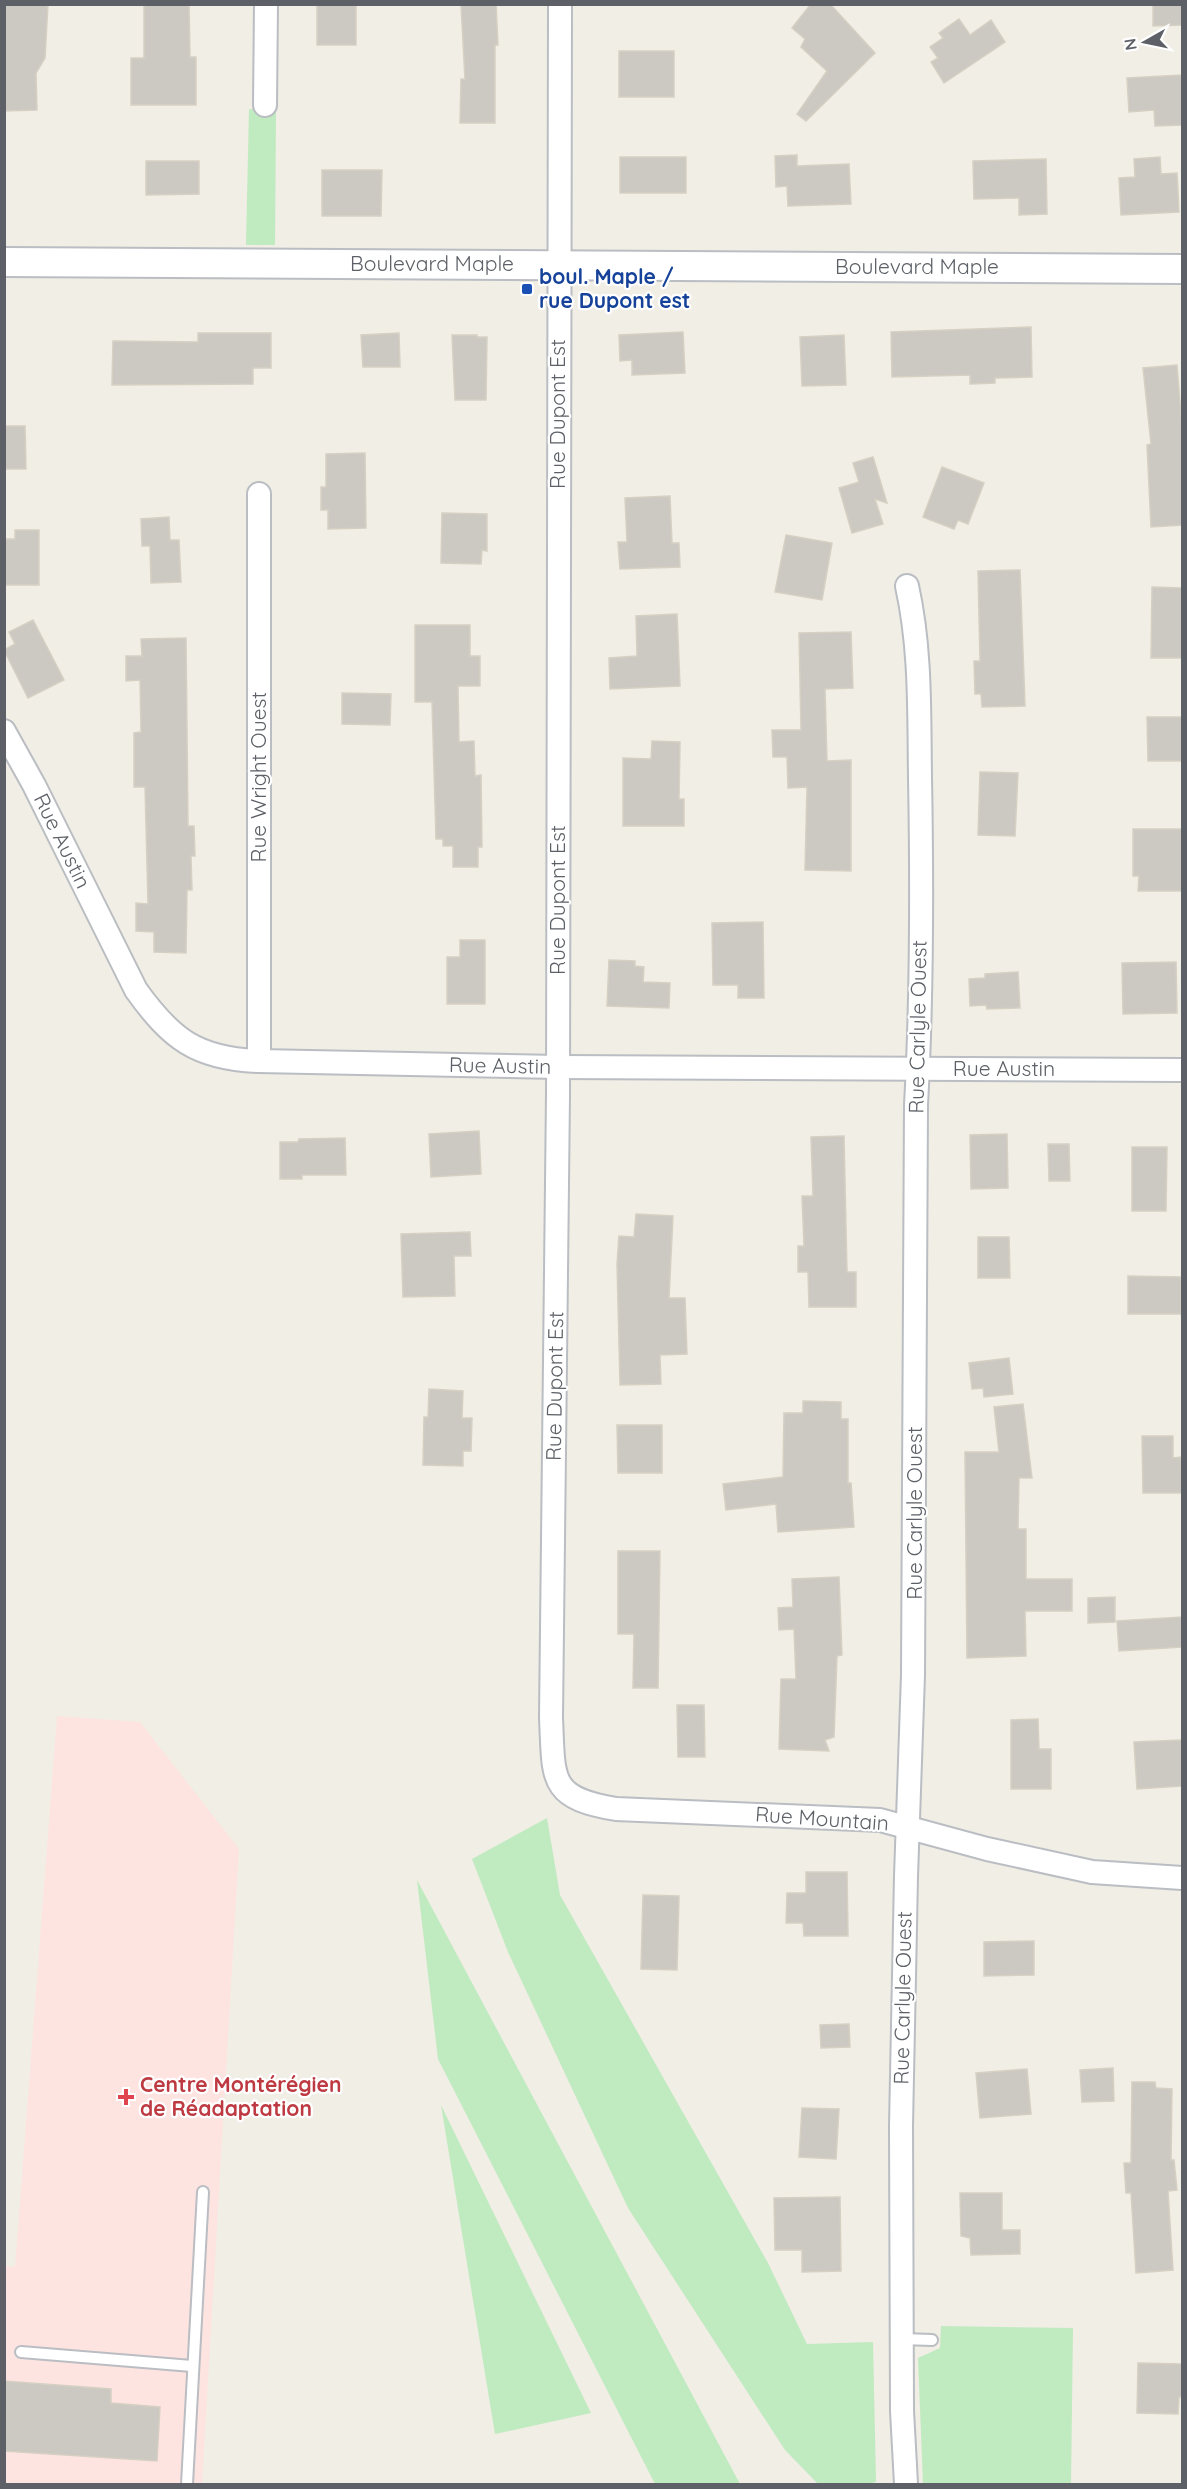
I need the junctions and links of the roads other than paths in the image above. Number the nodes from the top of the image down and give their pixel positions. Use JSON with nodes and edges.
{"nodes":[{"id":1,"x":266,"y":4,"type":"edge"},
{"id":2,"x":560,"y":4,"type":"edge"},
{"id":3,"x":265,"y":105,"type":"dead end"},
{"id":4,"x":4,"y":262,"type":"edge"},
{"id":5,"x":559,"y":265,"type":"junction"},
{"id":6,"x":1182,"y":269,"type":"edge"},
{"id":7,"x":259,"y":494,"type":"dead end"},
{"id":8,"x":907,"y":586,"type":"dead end"},
{"id":9,"x":4,"y":731,"type":"edge"},
{"id":10,"x":259,"y":1061,"type":"junction"},
{"id":11,"x":558,"y":1067,"type":"junction"},
{"id":12,"x":918,"y":1068,"type":"junction"},
{"id":13,"x":1182,"y":1070,"type":"edge"},
{"id":14,"x":566,"y":1793,"type":"joint"},
{"id":15,"x":908,"y":1826,"type":"junction"},
{"id":16,"x":1182,"y":1878,"type":"edge"},
{"id":17,"x":203,"y":2192,"type":"dead end"},
{"id":18,"x":902,"y":2339,"type":"junction"},
{"id":19,"x":932,"y":2340,"type":"dead end"},
{"id":20,"x":21,"y":2352,"type":"dead end"},
{"id":21,"x":192,"y":2366,"type":"junction"},
{"id":22,"x":187,"y":2484,"type":"edge"},
{"id":23,"x":906,"y":2484,"type":"edge"}],
"edges":[{"from":1,"to":3,"type":"street"},
{"from":2,"to":5,"type":"street","name":"Rue Dupont Est"},
{"from":4,"to":5,"type":"street","name":"Boulevard Maple"},
{"from":5,"to":6,"type":"street","name":"Boulevard Maple"},
{"from":5,"to":11,"type":"street","name":"Rue Dupont Est"},
{"from":7,"to":10,"type":"street","name":"Rue Wright Ouest"},
{"from":8,"to":12,"type":"street","name":"Rue Carlyle Ouest"},
{"from":9,"to":10,"type":"street","name":"Rue Austin"},
{"from":10,"to":11,"type":"street","name":"Rue Austin"},
{"from":11,"to":12,"type":"street","name":"Rue Austin"},
{"from":11,"to":14,"type":"street","name":"Rue Dupont Est"},
{"from":12,"to":13,"type":"street","name":"Rue Austin"},
{"from":12,"to":15,"type":"street","name":"Rue Carlyle Ouest"},
{"from":14,"to":15,"type":"street","name":"Rue Mountain"},
{"from":15,"to":16,"type":"street","name":"Rue Mountain"},
{"from":15,"to":18,"type":"street","name":"Rue Carlyle Ouest"},
{"from":17,"to":21,"type":"lane"},
{"from":18,"to":19,"type":"lane"},
{"from":18,"to":23,"type":"street","name":"Rue Carlyle Ouest"},
{"from":20,"to":21,"type":"lane"},
{"from":21,"to":22,"type":"lane"}]}
